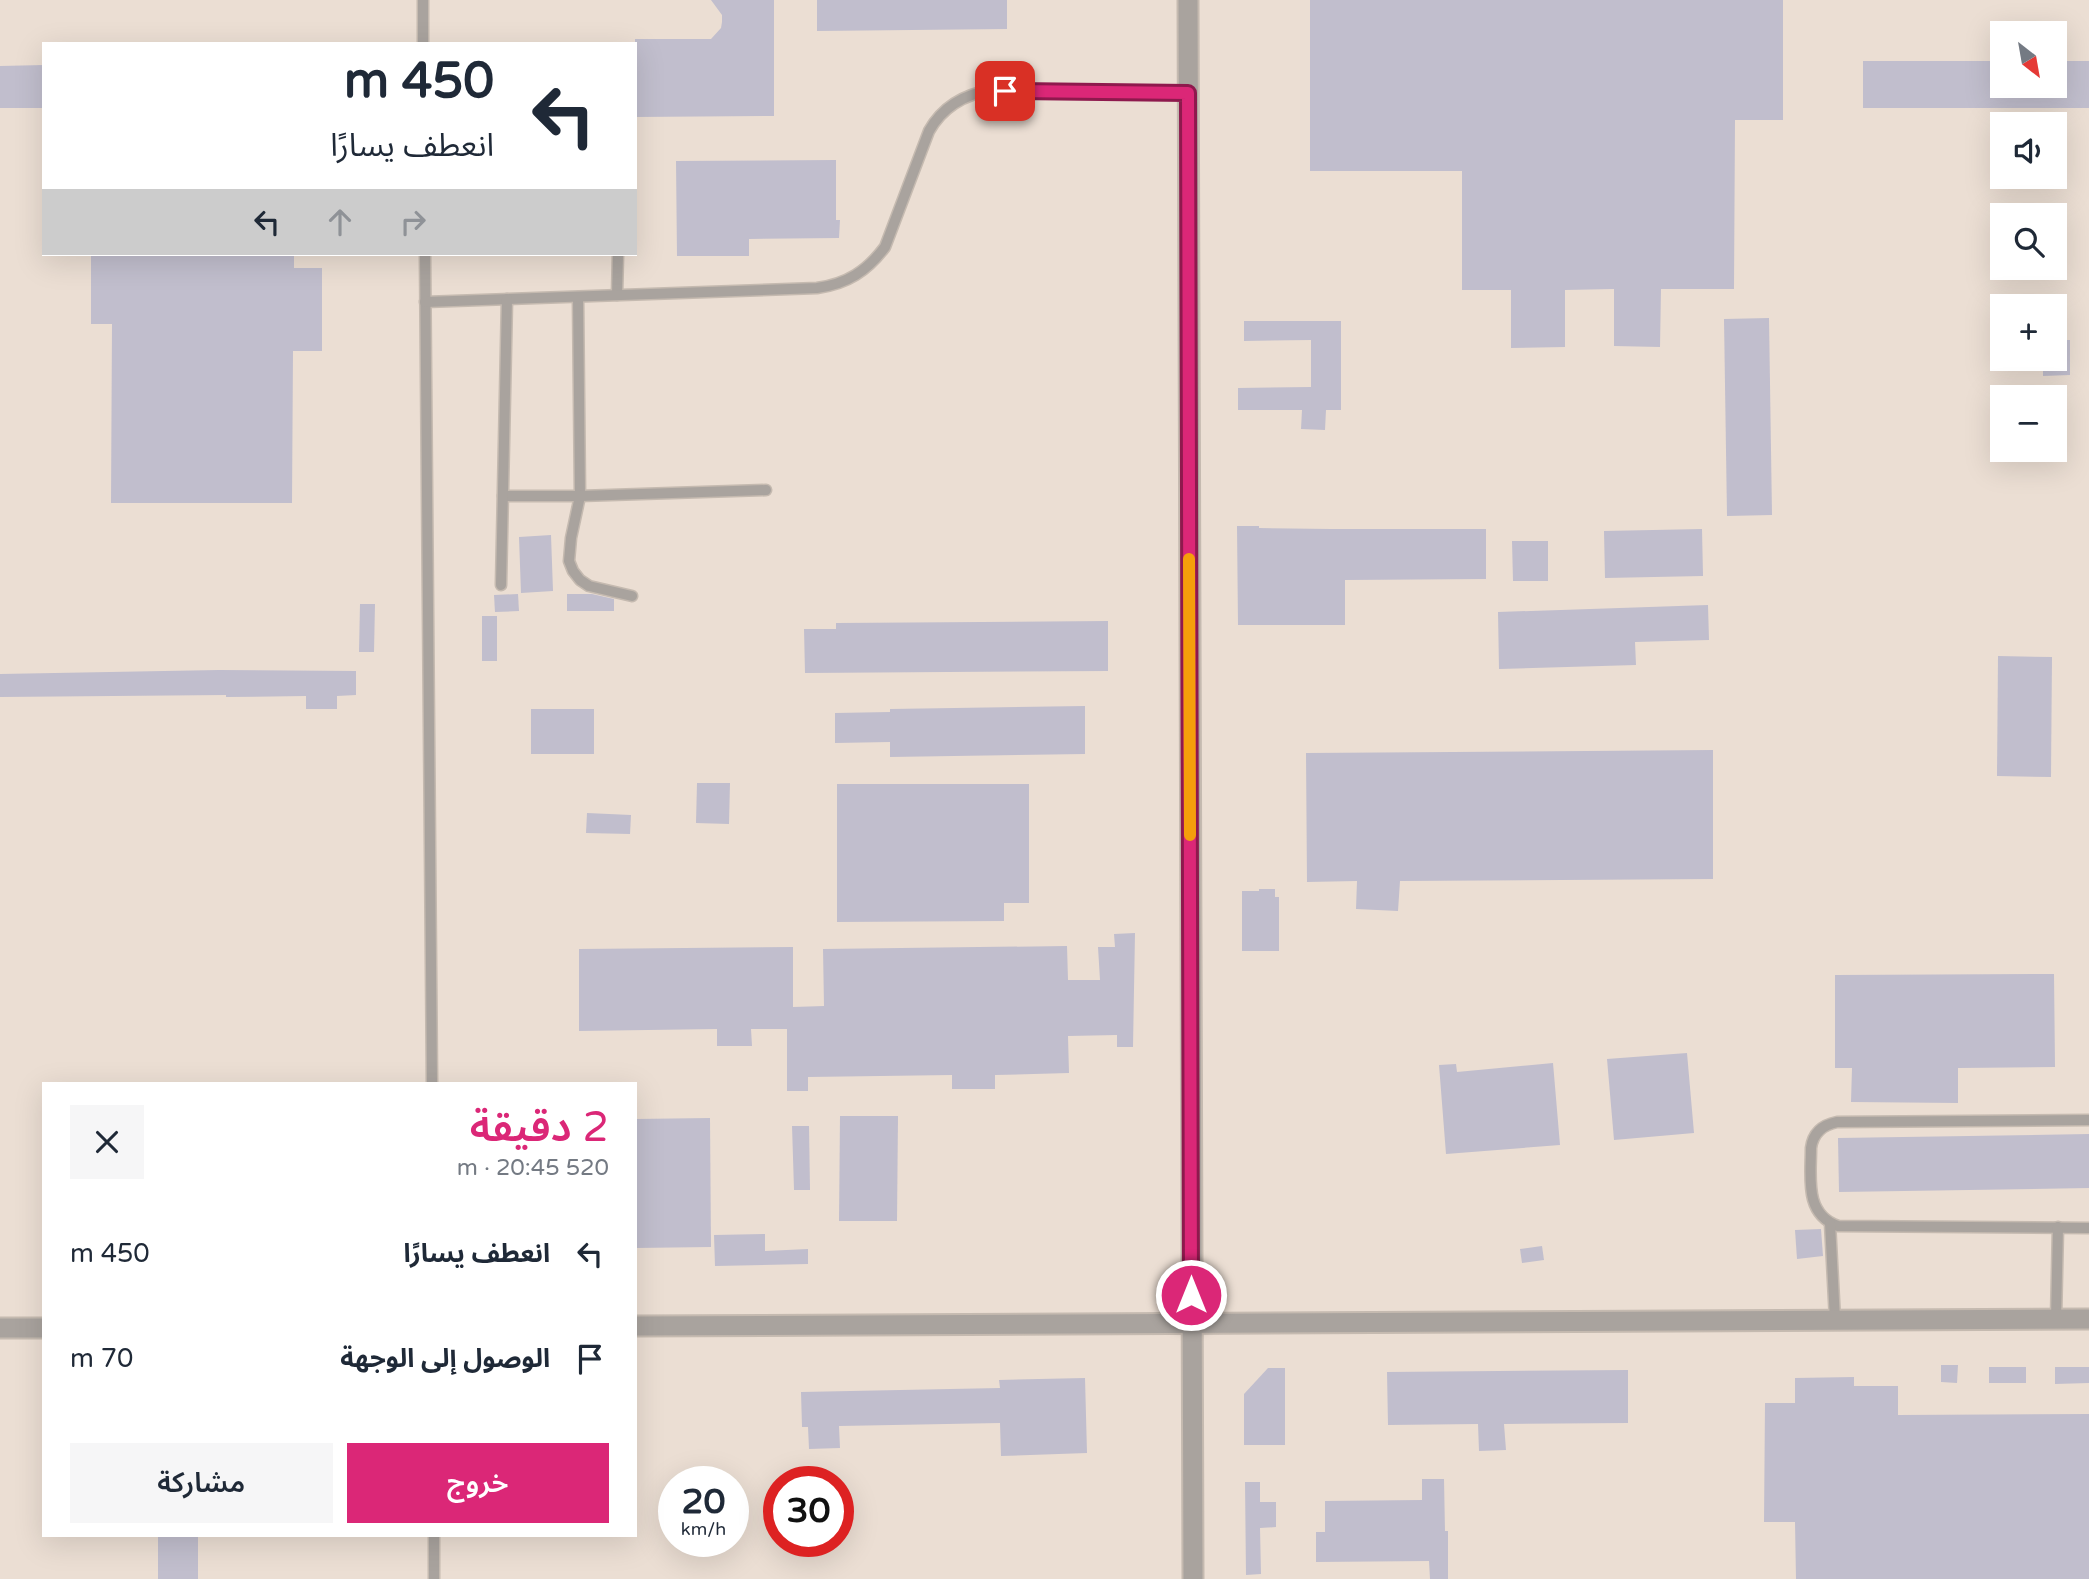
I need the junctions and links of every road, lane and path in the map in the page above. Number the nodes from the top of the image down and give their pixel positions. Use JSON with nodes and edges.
{"nodes":[{"id":1,"x":423,"y":0,"type":"edge"},
{"id":2,"x":1188,"y":0,"type":"edge"},
{"id":3,"x":423,"y":42,"type":"edge"},
{"id":4,"x":1188,"y":93,"type":"junction"},
{"id":5,"x":425,"y":256,"type":"edge"},
{"id":6,"x":618,"y":256,"type":"edge"},
{"id":7,"x":617,"y":295,"type":"junction"},
{"id":8,"x":578,"y":297,"type":"junction"},
{"id":9,"x":507,"y":299,"type":"junction"},
{"id":10,"x":425,"y":302,"type":"junction"},
{"id":11,"x":766,"y":490,"type":"dead end"},
{"id":12,"x":503,"y":496,"type":"junction"},
{"id":13,"x":580,"y":496,"type":"junction"},
{"id":14,"x":500,"y":585,"type":"dead end"},
{"id":15,"x":632,"y":596,"type":"dead end"},
{"id":16,"x":432,"y":1082,"type":"edge"},
{"id":17,"x":2089,"y":1120,"type":"edge"},
{"id":18,"x":1830,"y":1223,"type":"junction"},
{"id":19,"x":2058,"y":1227,"type":"junction"},
{"id":20,"x":2089,"y":1228,"type":"edge"},
{"id":21,"x":2056,"y":1319,"type":"junction"},
{"id":22,"x":2089,"y":1319,"type":"edge"},
{"id":23,"x":1835,"y":1320,"type":"junction"},
{"id":24,"x":1192,"y":1323,"type":"junction"},
{"id":25,"x":637,"y":1326,"type":"edge"},
{"id":26,"x":0,"y":1328,"type":"edge"},
{"id":27,"x":42,"y":1328,"type":"edge"},
{"id":28,"x":434,"y":1537,"type":"edge"},
{"id":29,"x":435,"y":1579,"type":"edge"},
{"id":30,"x":1193,"y":1579,"type":"edge"}],
"edges":[{"from":1,"to":3,"type":"lane"},
{"from":2,"to":4,"type":"street"},
{"from":4,"to":7,"type":"lane"},
{"from":4,"to":24,"type":"street"},
{"from":5,"to":10,"type":"lane"},
{"from":6,"to":7,"type":"lane"},
{"from":7,"to":8,"type":"lane"},
{"from":8,"to":9,"type":"lane"},
{"from":8,"to":13,"type":"lane"},
{"from":9,"to":10,"type":"lane"},
{"from":9,"to":12,"type":"lane"},
{"from":10,"to":16,"type":"lane"},
{"from":11,"to":13,"type":"lane"},
{"from":12,"to":13,"type":"lane"},
{"from":12,"to":14,"type":"lane"},
{"from":13,"to":15,"type":"lane"},
{"from":17,"to":18,"type":"lane"},
{"from":18,"to":19,"type":"lane"},
{"from":18,"to":23,"type":"lane"},
{"from":19,"to":20,"type":"lane"},
{"from":19,"to":21,"type":"lane"},
{"from":21,"to":22,"type":"street"},
{"from":21,"to":23,"type":"street"},
{"from":23,"to":24,"type":"street"},
{"from":24,"to":25,"type":"street"},
{"from":24,"to":30,"type":"street"},
{"from":26,"to":27,"type":"street"},
{"from":28,"to":29,"type":"lane"}]}
